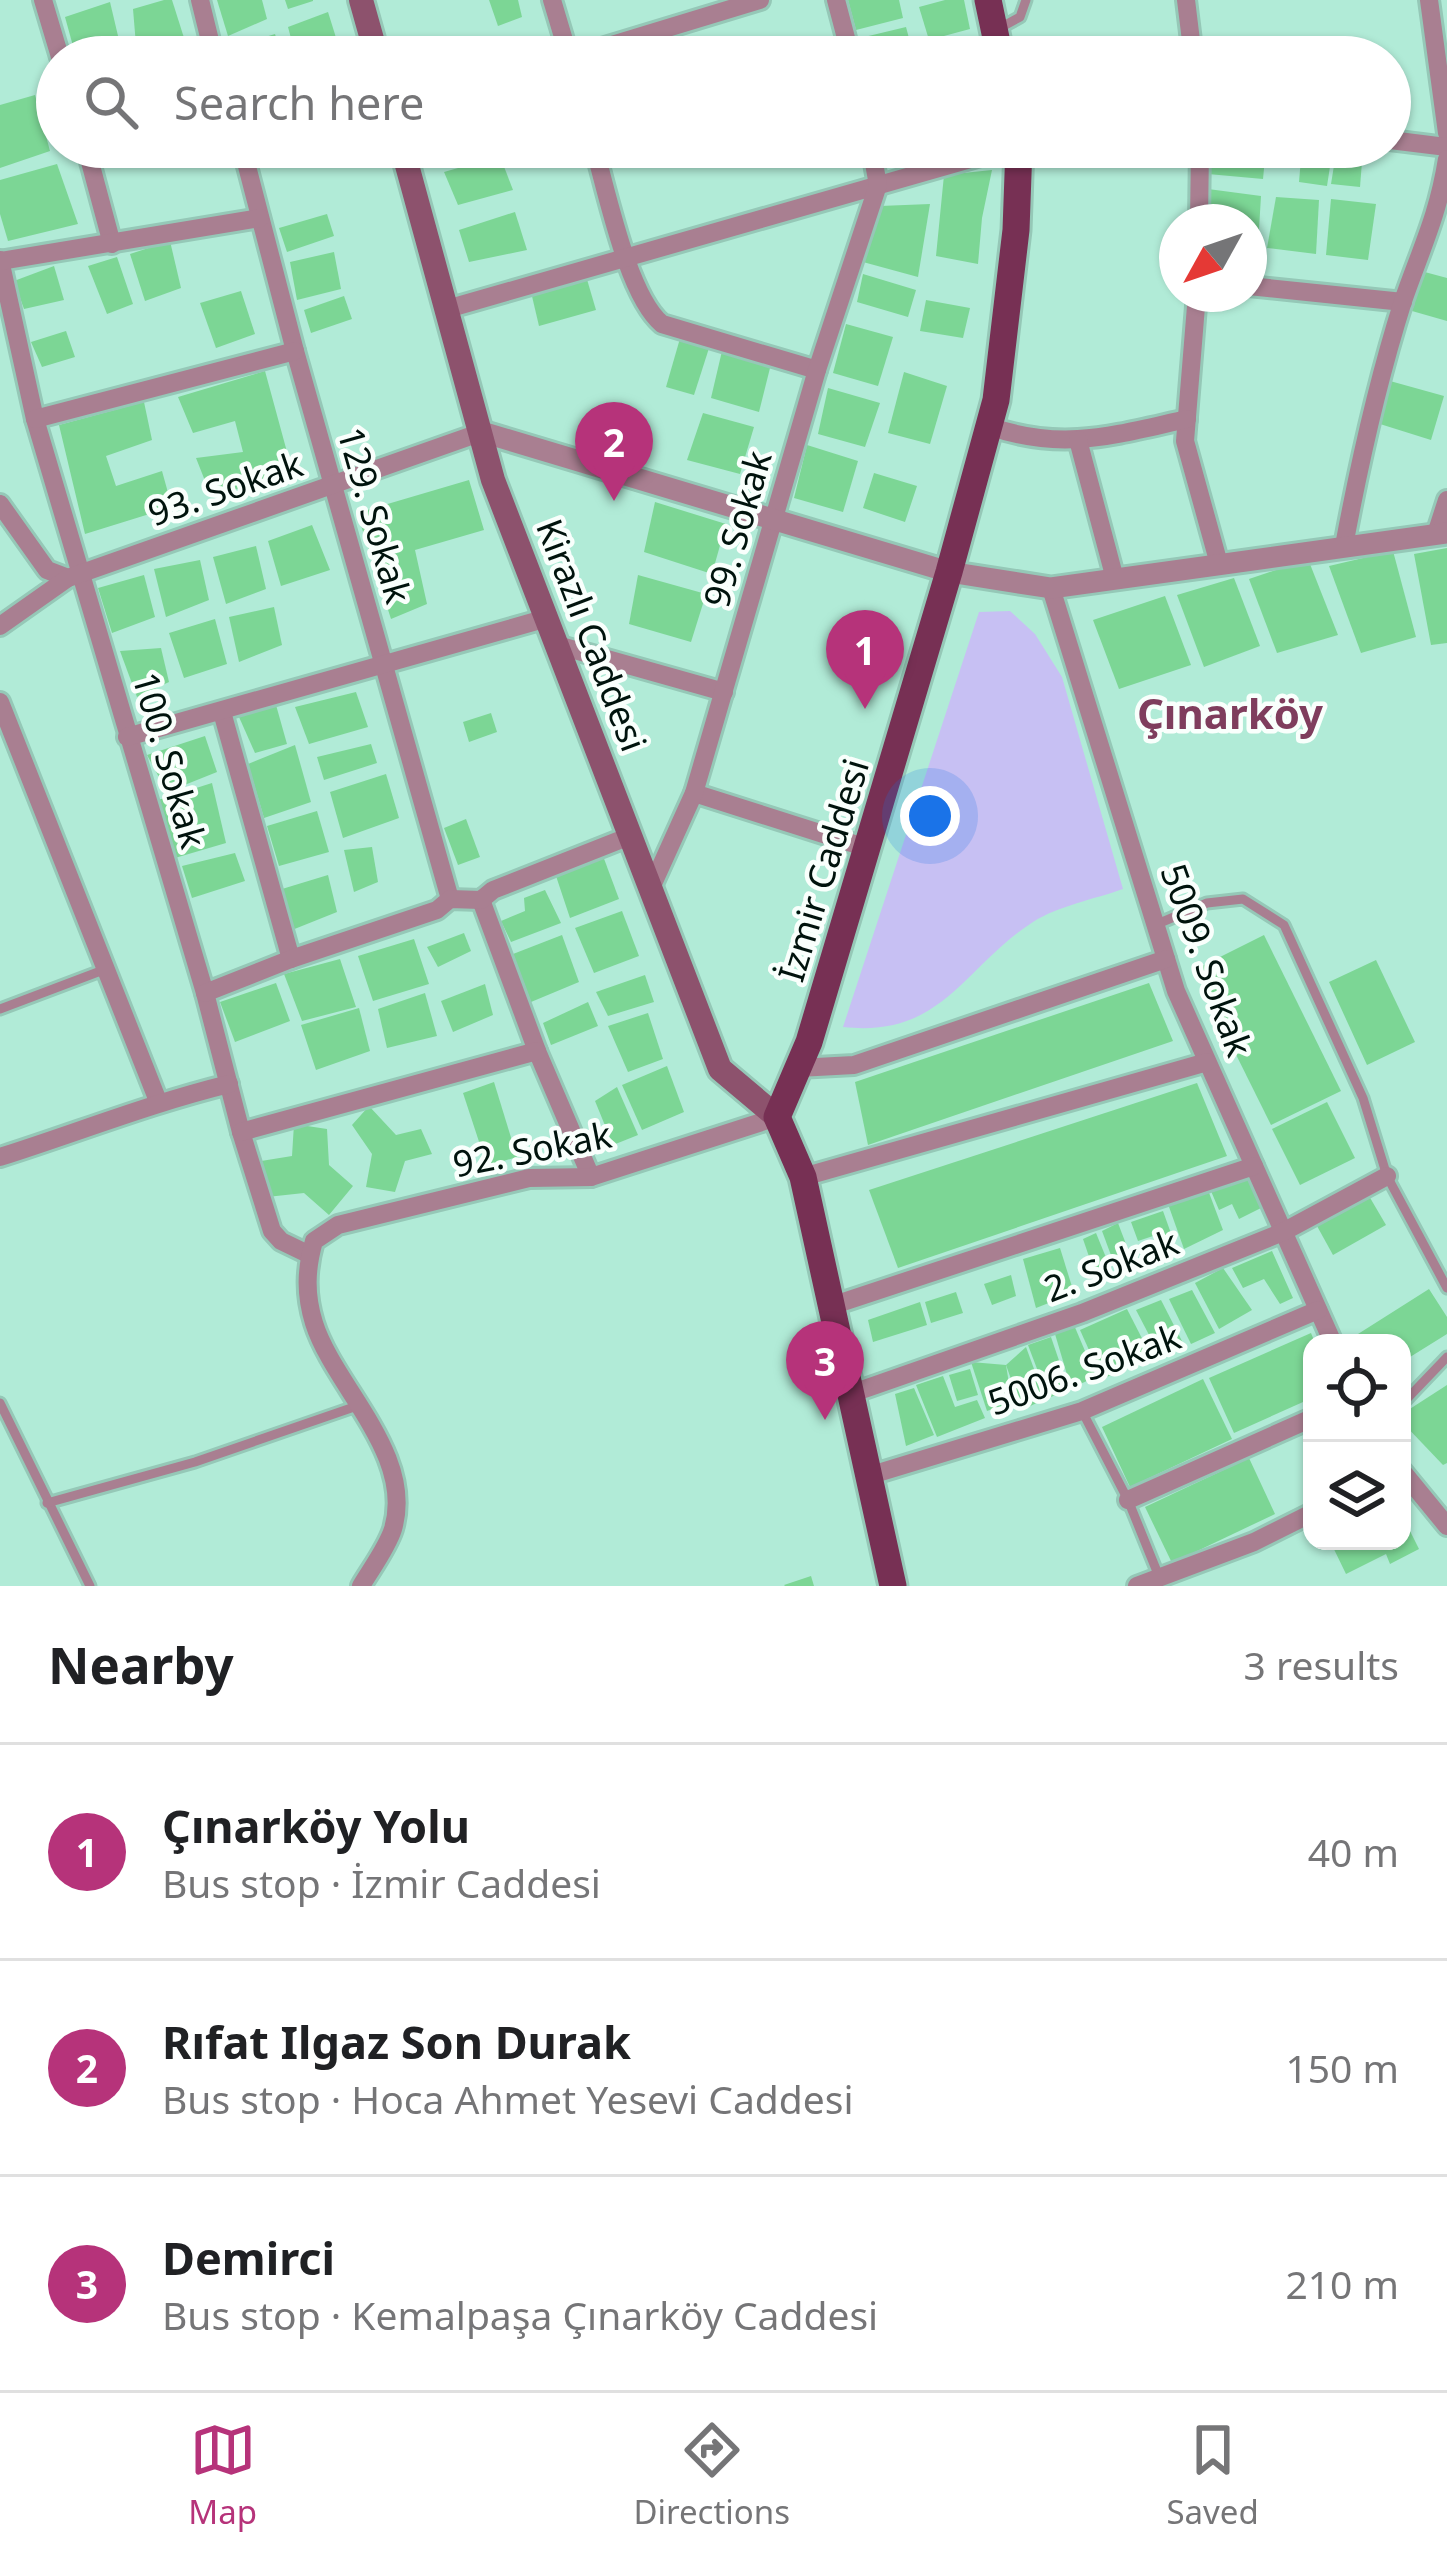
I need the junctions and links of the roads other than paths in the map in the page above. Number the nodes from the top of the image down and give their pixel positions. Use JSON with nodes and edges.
{"nodes":[{"id":1,"x":43,"y":0,"type":"edge"},
{"id":2,"x":200,"y":0,"type":"edge"},
{"id":3,"x":361,"y":0,"type":"edge"},
{"id":4,"x":552,"y":0,"type":"edge"},
{"id":5,"x":760,"y":0,"type":"edge"},
{"id":6,"x":836,"y":0,"type":"edge"},
{"id":7,"x":988,"y":0,"type":"edge"},
{"id":8,"x":1026,"y":0,"type":"edge"},
{"id":9,"x":1186,"y":0,"type":"edge"},
{"id":10,"x":1429,"y":0,"type":"edge"},
{"id":11,"x":710,"y":7,"type":"edge"},
{"id":12,"x":54,"y":36,"type":"edge"},
{"id":13,"x":209,"y":36,"type":"edge"},
{"id":14,"x":371,"y":36,"type":"edge"},
{"id":15,"x":563,"y":36,"type":"edge"},
{"id":16,"x":629,"y":36,"type":"edge"},
{"id":17,"x":845,"y":36,"type":"edge"},
{"id":18,"x":995,"y":36,"type":"edge"},
{"id":19,"x":1004,"y":36,"type":"edge"},
{"id":20,"x":1190,"y":36,"type":"edge"},
{"id":21,"x":1447,"y":133,"type":"edge"},
{"id":22,"x":1411,"y":143,"type":"edge"},
{"id":23,"x":1447,"y":147,"type":"edge"},
{"id":24,"x":1447,"y":159,"type":"edge"},
{"id":25,"x":92,"y":168,"type":"edge"},
{"id":26,"x":251,"y":168,"type":"edge"},
{"id":27,"x":408,"y":168,"type":"edge"},
{"id":28,"x":600,"y":168,"type":"edge"},
{"id":29,"x":875,"y":168,"type":"edge"},
{"id":30,"x":939,"y":168,"type":"edge"},
{"id":31,"x":1015,"y":168,"type":"edge"},
{"id":32,"x":1200,"y":168,"type":"edge"},
{"id":33,"x":878,"y":185,"type":"junction"},
{"id":34,"x":1199,"y":204,"type":"edge"},
{"id":35,"x":260,"y":218,"type":"junction"},
{"id":36,"x":112,"y":244,"type":"junction"},
{"id":37,"x":626,"y":258,"type":"junction"},
{"id":38,"x":0,"y":261,"type":"edge"},
{"id":39,"x":1267,"y":288,"type":"edge"},
{"id":40,"x":1403,"y":302,"type":"junction"},
{"id":41,"x":447,"y":309,"type":"junction"},
{"id":42,"x":1196,"y":312,"type":"edge"},
{"id":43,"x":295,"y":351,"type":"junction"},
{"id":44,"x":817,"y":370,"type":"junction"},
{"id":45,"x":35,"y":419,"type":"junction"},
{"id":46,"x":1187,"y":419,"type":"junction"},
{"id":47,"x":988,"y":426,"type":"junction"},
{"id":48,"x":482,"y":432,"type":"junction"},
{"id":49,"x":1078,"y":440,"type":"junction"},
{"id":50,"x":332,"y":485,"type":"junction"},
{"id":51,"x":1447,"y":500,"type":"edge"},
{"id":52,"x":0,"y":504,"type":"edge"},
{"id":53,"x":774,"y":520,"type":"junction"},
{"id":54,"x":1442,"y":534,"type":"edge"},
{"id":55,"x":1344,"y":546,"type":"junction"},
{"id":56,"x":1219,"y":564,"type":"junction"},
{"id":57,"x":949,"y":572,"type":"junction"},
{"id":58,"x":75,"y":576,"type":"junction"},
{"id":59,"x":1115,"y":579,"type":"junction"},
{"id":60,"x":1051,"y":588,"type":"junction"},
{"id":61,"x":547,"y":618,"type":"junction"},
{"id":62,"x":0,"y":626,"type":"edge"},
{"id":63,"x":557,"y":646,"type":"junction"},
{"id":64,"x":382,"y":663,"type":"junction"},
{"id":65,"x":724,"y":692,"type":"junction"},
{"id":66,"x":0,"y":703,"type":"edge"},
{"id":67,"x":222,"y":712,"type":"junction"},
{"id":68,"x":127,"y":737,"type":"junction"},
{"id":69,"x":694,"y":793,"type":"junction"},
{"id":70,"x":630,"y":836,"type":"junction"},
{"id":71,"x":867,"y":848,"type":"junction"},
{"id":72,"x":651,"y":888,"type":"junction"},
{"id":73,"x":450,"y":899,"type":"junction"},
{"id":74,"x":481,"y":899,"type":"junction"},
{"id":75,"x":1155,"y":925,"type":"junction"},
{"id":76,"x":291,"y":958,"type":"junction"},
{"id":77,"x":1166,"y":959,"type":"junction"},
{"id":78,"x":106,"y":969,"type":"junction"},
{"id":79,"x":206,"y":993,"type":"junction"},
{"id":80,"x":0,"y":1009,"type":"edge"},
{"id":81,"x":537,"y":1051,"type":"junction"},
{"id":82,"x":1208,"y":1062,"type":"junction"},
{"id":83,"x":798,"y":1068,"type":"junction"},
{"id":84,"x":229,"y":1084,"type":"junction"},
{"id":85,"x":158,"y":1101,"type":"junction"},
{"id":86,"x":777,"y":1117,"type":"junction"},
{"id":87,"x":241,"y":1132,"type":"junction"},
{"id":88,"x":0,"y":1157,"type":"edge"},
{"id":89,"x":1254,"y":1166,"type":"junction"},
{"id":90,"x":1387,"y":1175,"type":"junction"},
{"id":91,"x":591,"y":1177,"type":"junction"},
{"id":92,"x":803,"y":1177,"type":"junction"},
{"id":93,"x":1283,"y":1232,"type":"junction"},
{"id":94,"x":310,"y":1255,"type":"junction"},
{"id":95,"x":1447,"y":1288,"type":"edge"},
{"id":96,"x":831,"y":1306,"type":"junction"},
{"id":97,"x":1318,"y":1310,"type":"junction"},
{"id":98,"x":1329,"y":1334,"type":"edge"},
{"id":99,"x":1447,"y":1357,"type":"edge"},
{"id":100,"x":850,"y":1394,"type":"junction"},
{"id":101,"x":1411,"y":1395,"type":"edge"},
{"id":102,"x":0,"y":1403,"type":"edge"},
{"id":103,"x":359,"y":1406,"type":"junction"},
{"id":104,"x":1082,"y":1412,"type":"junction"},
{"id":105,"x":1303,"y":1422,"type":"edge"},
{"id":106,"x":868,"y":1476,"type":"junction"},
{"id":107,"x":1411,"y":1482,"type":"edge"},
{"id":108,"x":1128,"y":1500,"type":"junction"},
{"id":109,"x":47,"y":1503,"type":"junction"},
{"id":110,"x":1303,"y":1518,"type":"edge"},
{"id":111,"x":1447,"y":1526,"type":"edge"},
{"id":112,"x":1160,"y":1579,"type":"junction"},
{"id":113,"x":90,"y":1586,"type":"edge"},
{"id":114,"x":361,"y":1586,"type":"edge"},
{"id":115,"x":893,"y":1586,"type":"edge"},
{"id":116,"x":1137,"y":1586,"type":"edge"}],
"edges":[{"from":1,"to":12,"type":"street"},
{"from":2,"to":13,"type":"street"},
{"from":3,"to":14,"type":"main road"},
{"from":4,"to":15,"type":"street"},
{"from":5,"to":11,"type":"street"},
{"from":6,"to":17,"type":"street"},
{"from":7,"to":18,"type":"main road"},
{"from":8,"to":19,"type":"lane"},
{"from":9,"to":20,"type":"street"},
{"from":10,"to":21,"type":"street"},
{"from":11,"to":16,"type":"street"},
{"from":22,"to":23,"type":"street"},
{"from":24,"to":40,"type":"street"},
{"from":25,"to":36,"type":"street"},
{"from":26,"to":35,"type":"street","name":"129. Sokak"},
{"from":27,"to":41,"type":"main road","name":"Kirazlı Caddesi"},
{"from":28,"to":37,"type":"street"},
{"from":29,"to":33,"type":"street"},
{"from":30,"to":33,"type":"street"},
{"from":31,"to":47,"type":"main road","name":"İzmir Caddesi"},
{"from":32,"to":34,"type":"street"},
{"from":33,"to":37,"type":"street"},
{"from":33,"to":44,"type":"street","name":"99. Sokak"},
{"from":35,"to":36,"type":"street"},
{"from":35,"to":43,"type":"street","name":"129. Sokak"},
{"from":36,"to":38,"type":"street"},
{"from":37,"to":41,"type":"street"},
{"from":37,"to":44,"type":"street"},
{"from":38,"to":45,"type":"street","name":"100. Sokak"},
{"from":39,"to":40,"type":"street"},
{"from":40,"to":55,"type":"street"},
{"from":41,"to":48,"type":"main road","name":"Kirazlı Caddesi"},
{"from":42,"to":46,"type":"street"},
{"from":43,"to":45,"type":"street"},
{"from":43,"to":50,"type":"street","name":"129. Sokak"},
{"from":44,"to":53,"type":"street","name":"99. Sokak"},
{"from":45,"to":58,"type":"street","name":"100. Sokak"},
{"from":46,"to":49,"type":"street"},
{"from":46,"to":56,"type":"street"},
{"from":47,"to":49,"type":"street"},
{"from":47,"to":57,"type":"main road","name":"İzmir Caddesi"},
{"from":48,"to":50,"type":"street","name":"93. Sokak"},
{"from":48,"to":53,"type":"street"},
{"from":48,"to":61,"type":"main road","name":"Kirazlı Caddesi"},
{"from":49,"to":59,"type":"street"},
{"from":50,"to":58,"type":"street","name":"93. Sokak"},
{"from":50,"to":64,"type":"street","name":"129. Sokak"},
{"from":51,"to":54,"type":"street"},
{"from":52,"to":58,"type":"street"},
{"from":53,"to":57,"type":"street"},
{"from":53,"to":65,"type":"street","name":"99. Sokak"},
{"from":54,"to":55,"type":"street"},
{"from":55,"to":56,"type":"street"},
{"from":56,"to":59,"type":"street"},
{"from":57,"to":60,"type":"street"},
{"from":57,"to":71,"type":"main road","name":"İzmir Caddesi"},
{"from":58,"to":62,"type":"street","name":"93. Sokak"},
{"from":58,"to":68,"type":"street","name":"100. Sokak"},
{"from":59,"to":60,"type":"street"},
{"from":60,"to":75,"type":"street","name":"5009. Sokak"},
{"from":61,"to":63,"type":"main road","name":"Kirazlı Caddesi"},
{"from":61,"to":64,"type":"street"},
{"from":63,"to":65,"type":"street"},
{"from":63,"to":70,"type":"main road","name":"Kirazlı Caddesi"},
{"from":64,"to":67,"type":"street"},
{"from":64,"to":73,"type":"street","name":"129. Sokak"},
{"from":65,"to":69,"type":"street","name":"99. Sokak"},
{"from":66,"to":78,"type":"street"},
{"from":67,"to":68,"type":"street"},
{"from":67,"to":76,"type":"street"},
{"from":68,"to":79,"type":"street","name":"100. Sokak"},
{"from":69,"to":71,"type":"street"},
{"from":69,"to":72,"type":"street","name":"99. Sokak"},
{"from":70,"to":72,"type":"main road","name":"Kirazlı Caddesi"},
{"from":70,"to":74,"type":"street"},
{"from":71,"to":83,"type":"main road","name":"İzmir Caddesi"},
{"from":72,"to":86,"type":"main road","name":"Kirazlı Caddesi"},
{"from":73,"to":74,"type":"street"},
{"from":73,"to":76,"type":"street"},
{"from":74,"to":81,"type":"street"},
{"from":75,"to":77,"type":"street","name":"5009. Sokak"},
{"from":75,"to":90,"type":"lane"},
{"from":76,"to":79,"type":"street"},
{"from":77,"to":82,"type":"street","name":"5009. Sokak"},
{"from":77,"to":83,"type":"street"},
{"from":78,"to":80,"type":"lane"},
{"from":78,"to":85,"type":"street"},
{"from":79,"to":84,"type":"street","name":"100. Sokak"},
{"from":81,"to":87,"type":"street"},
{"from":81,"to":91,"type":"street"},
{"from":82,"to":89,"type":"street","name":"5009. Sokak"},
{"from":82,"to":92,"type":"street"},
{"from":83,"to":86,"type":"main road","name":"İzmir Caddesi"},
{"from":84,"to":85,"type":"street"},
{"from":84,"to":87,"type":"street","name":"100. Sokak"},
{"from":85,"to":88,"type":"street"},
{"from":86,"to":91,"type":"street","name":"92. Sokak"},
{"from":86,"to":92,"type":"main road"},
{"from":87,"to":94,"type":"street","name":"100. Sokak"},
{"from":89,"to":93,"type":"street","name":"5009. Sokak"},
{"from":89,"to":96,"type":"street"},
{"from":90,"to":93,"type":"street","name":"2. Sokak"},
{"from":90,"to":95,"type":"lane"},
{"from":91,"to":94,"type":"street","name":"92. Sokak"},
{"from":92,"to":96,"type":"main road"},
{"from":93,"to":97,"type":"street","name":"5009. Sokak"},
{"from":93,"to":100,"type":"street","name":"2. Sokak"},
{"from":94,"to":103,"type":"street"},
{"from":96,"to":100,"type":"main road"},
{"from":97,"to":98,"type":"street","name":"5009. Sokak"},
{"from":97,"to":104,"type":"street","name":"5006. Sokak"},
{"from":99,"to":101,"type":"lane"},
{"from":100,"to":106,"type":"main road"},
{"from":102,"to":109,"type":"lane"},
{"from":103,"to":109,"type":"lane"},
{"from":103,"to":114,"type":"street"},
{"from":104,"to":106,"type":"street","name":"5006. Sokak"},
{"from":104,"to":108,"type":"lane"},
{"from":105,"to":108,"type":"street"},
{"from":106,"to":115,"type":"main road"},
{"from":107,"to":111,"type":"street"},
{"from":108,"to":112,"type":"lane"},
{"from":109,"to":113,"type":"lane"},
{"from":110,"to":112,"type":"street"},
{"from":112,"to":116,"type":"street"}]}
